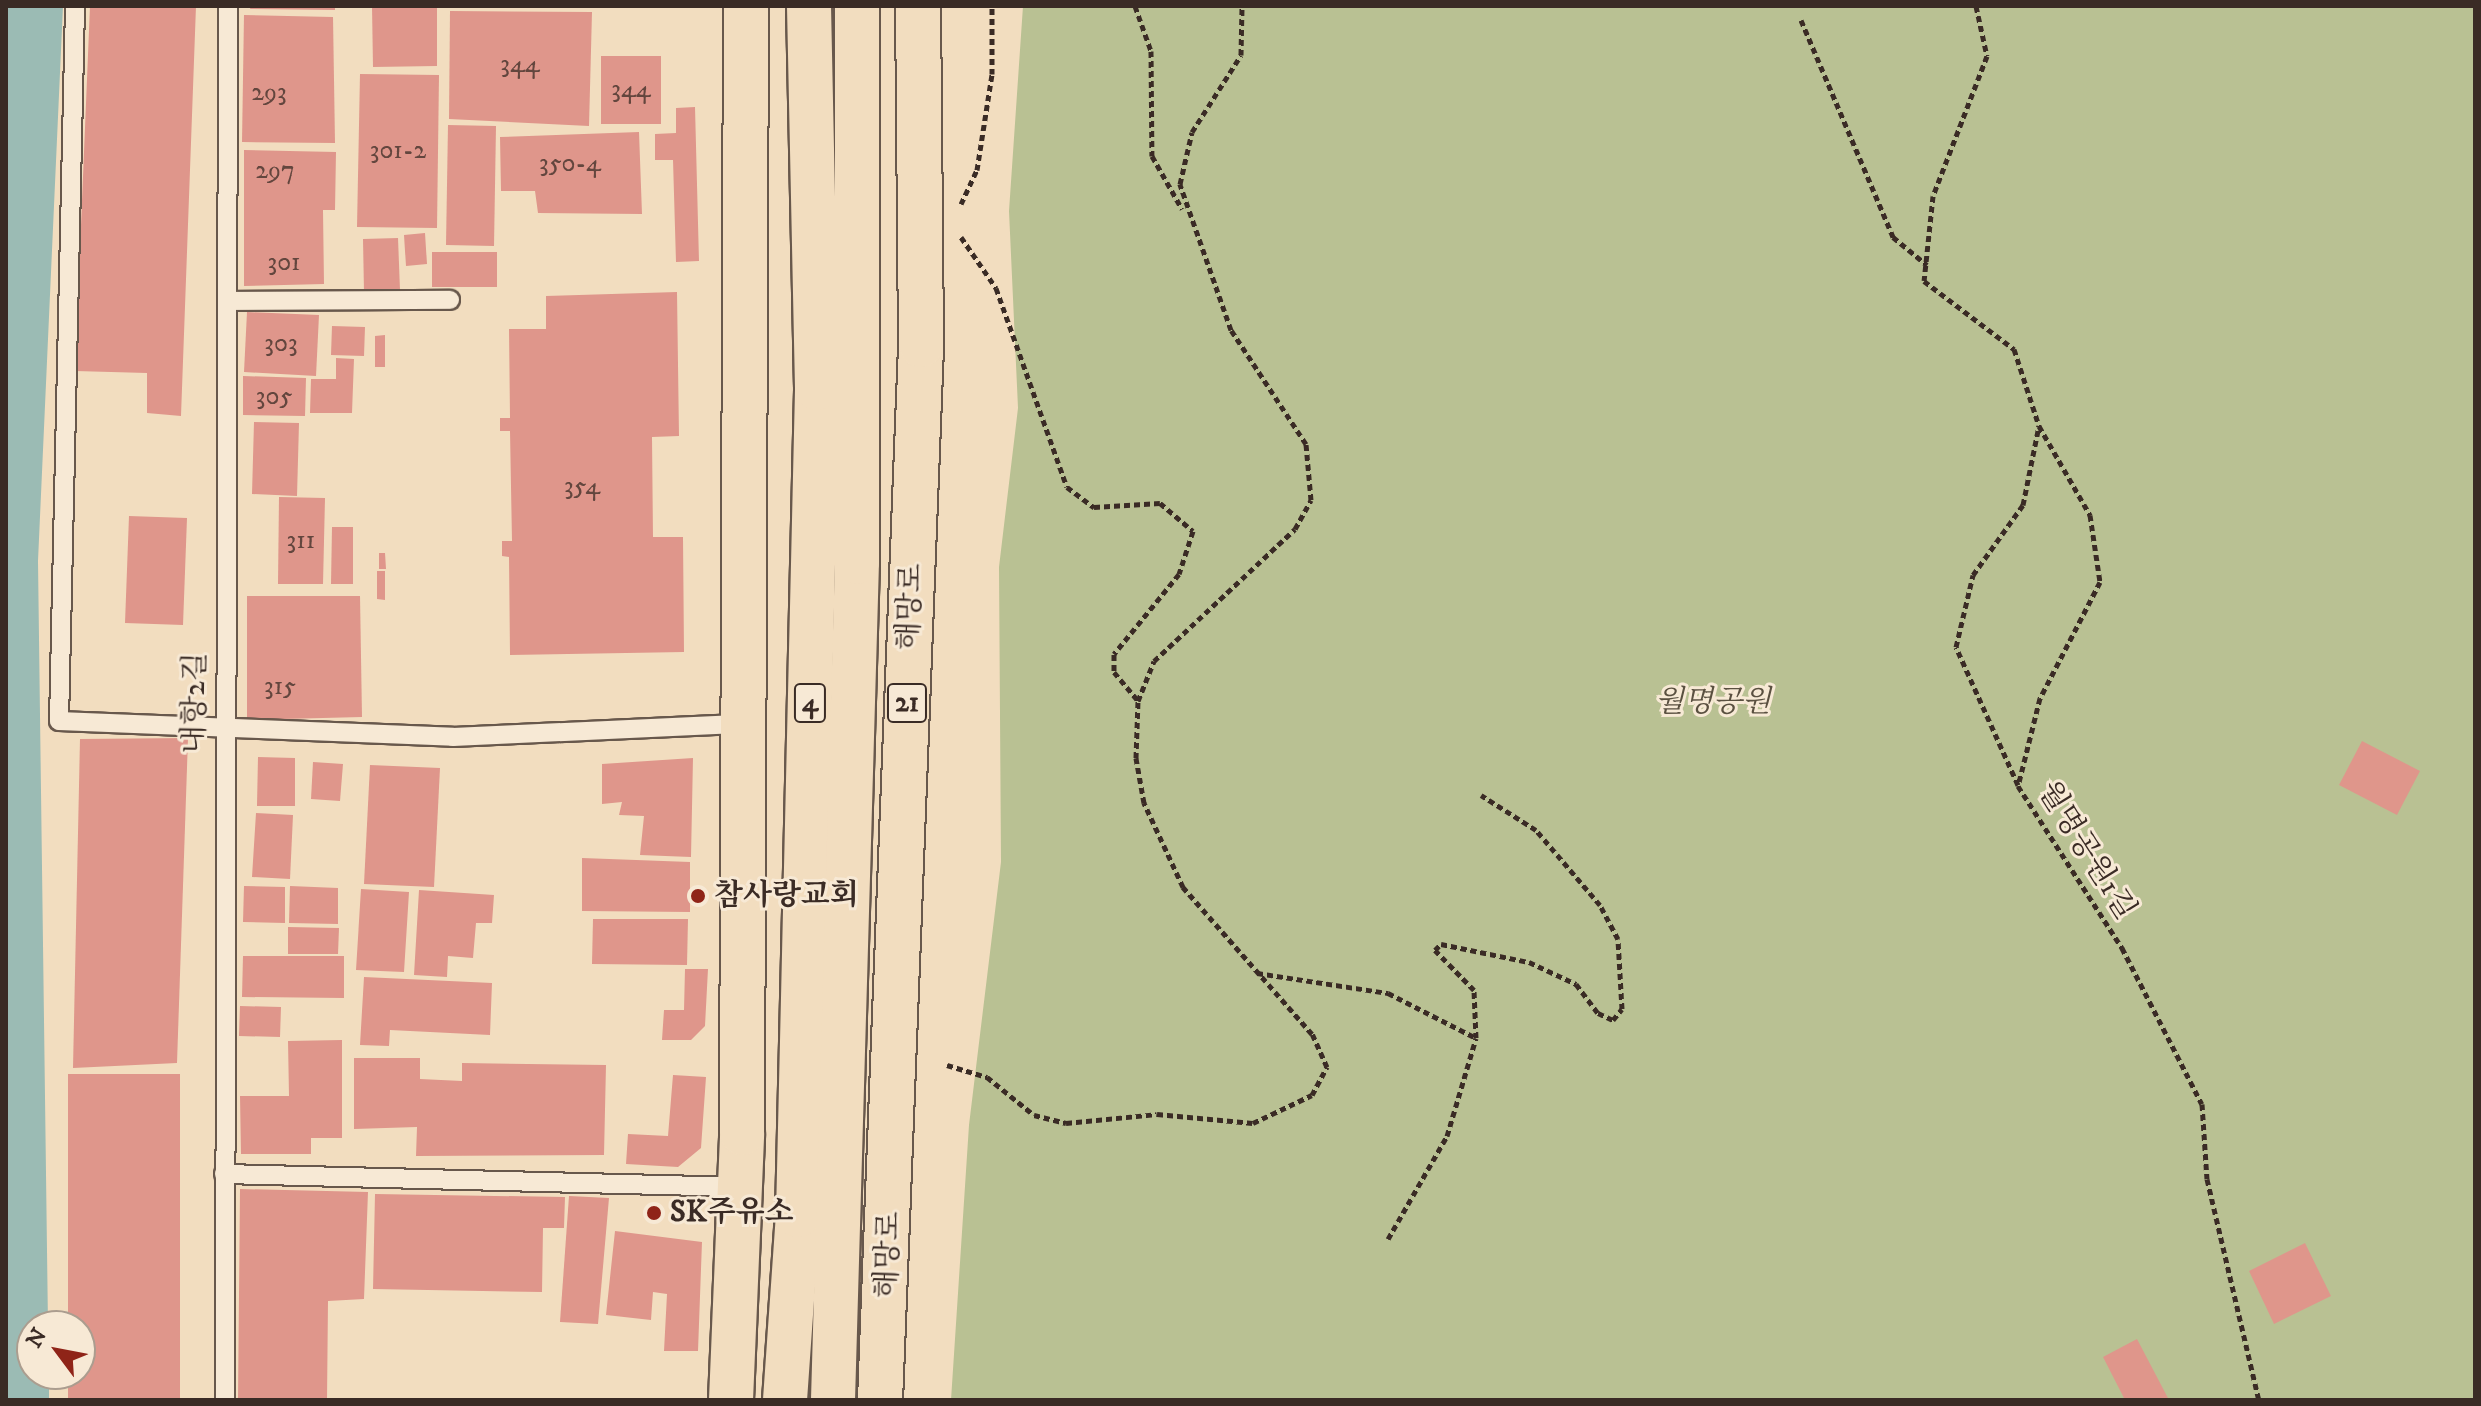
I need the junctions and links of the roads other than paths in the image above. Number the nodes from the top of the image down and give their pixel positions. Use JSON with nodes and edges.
{"nodes":[{"id":1,"x":75,"y":6,"type":"edge"},
{"id":2,"x":228,"y":6,"type":"edge"},
{"id":3,"x":746,"y":6,"type":"edge"},
{"id":4,"x":809,"y":6,"type":"edge"},
{"id":5,"x":857,"y":6,"type":"edge"},
{"id":6,"x":918,"y":6,"type":"edge"},
{"id":7,"x":450,"y":300,"type":"dead end"},
{"id":8,"x":229,"y":301,"type":"junction"},
{"id":9,"x":746,"y":724,"type":"junction"},
{"id":10,"x":223,"y":731,"type":"junction"},
{"id":11,"x":224,"y":1174,"type":"junction"},
{"id":12,"x":740,"y":1187,"type":"junction"},
{"id":13,"x":225,"y":1400,"type":"edge"},
{"id":14,"x":731,"y":1400,"type":"edge"},
{"id":15,"x":785,"y":1400,"type":"edge"},
{"id":16,"x":833,"y":1400,"type":"edge"},
{"id":17,"x":880,"y":1400,"type":"edge"}],
"edges":[{"from":1,"to":10,"type":"lane"},
{"from":2,"to":8,"type":"lane","name":"내항2길"},
{"from":3,"to":9,"type":"main road"},
{"from":4,"to":15,"type":"main road","number":"4"},
{"from":5,"to":16,"type":"main road","number":"4"},
{"from":6,"to":17,"type":"main road","name":"해망로","number":"21"},
{"from":7,"to":8,"type":"lane"},
{"from":8,"to":10,"type":"lane","name":"내항2길"},
{"from":9,"to":10,"type":"lane"},
{"from":9,"to":12,"type":"main road"},
{"from":10,"to":11,"type":"lane","name":"내항2길"},
{"from":11,"to":12,"type":"lane"},
{"from":11,"to":13,"type":"lane","name":"내항2길"},
{"from":12,"to":14,"type":"main road"}]}
